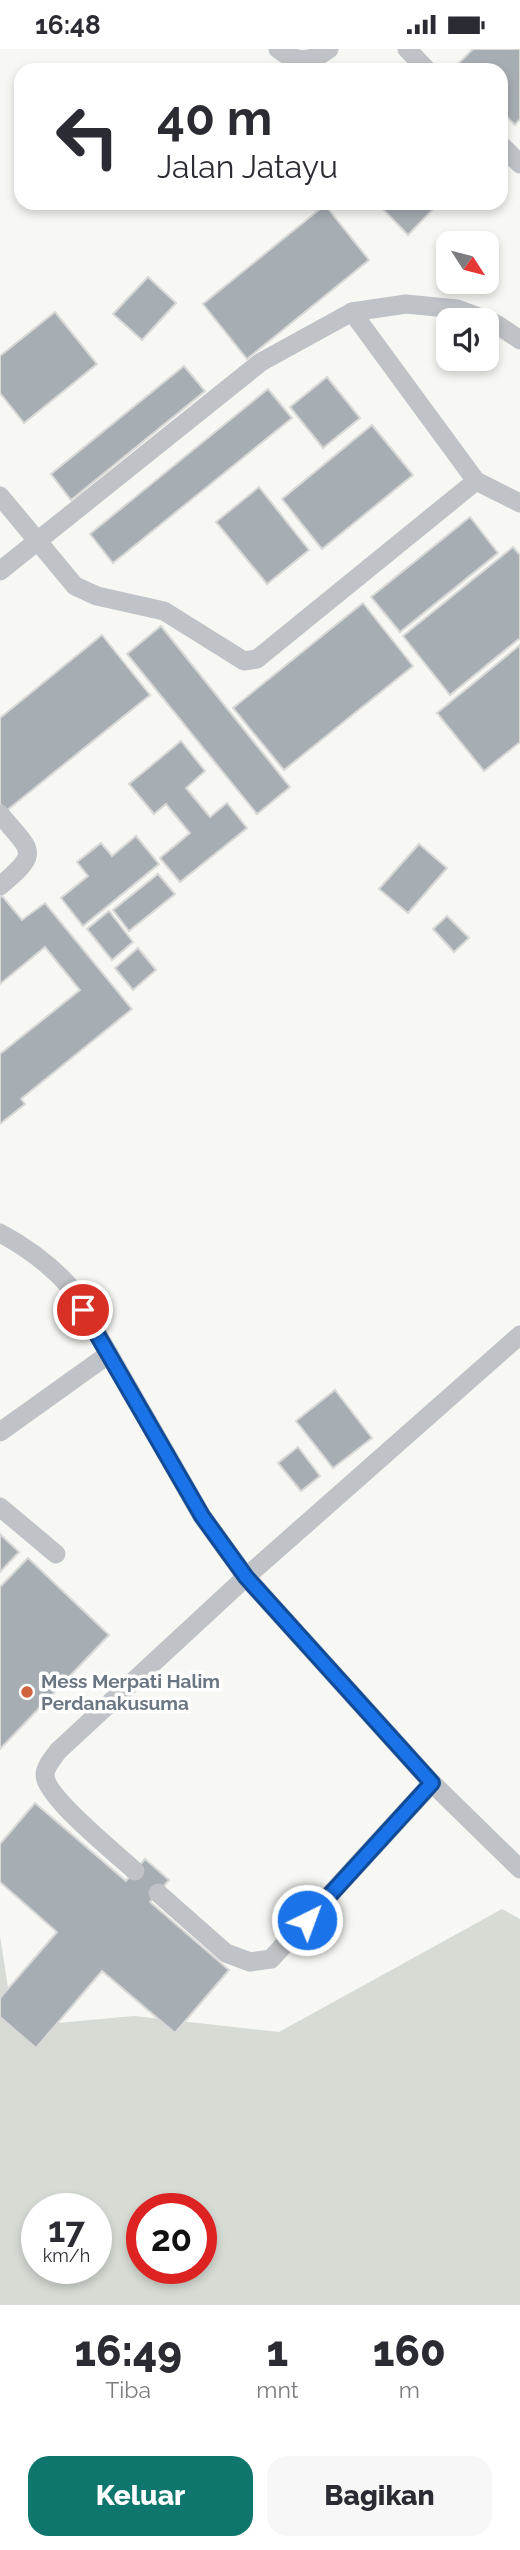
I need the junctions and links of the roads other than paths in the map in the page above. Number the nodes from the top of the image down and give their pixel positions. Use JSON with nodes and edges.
{"nodes":[{"id":1,"x":278,"y":49,"type":"edge"},
{"id":2,"x":329,"y":49,"type":"edge"},
{"id":3,"x":407,"y":49,"type":"edge"},
{"id":4,"x":421,"y":63,"type":"edge"},
{"id":5,"x":447,"y":308,"type":"edge"},
{"id":6,"x":352,"y":311,"type":"junction"},
{"id":7,"x":499,"y":326,"type":"edge"},
{"id":8,"x":520,"y":340,"type":"edge"},
{"id":9,"x":477,"y":481,"type":"junction"},
{"id":10,"x":0,"y":496,"type":"edge"},
{"id":11,"x":520,"y":503,"type":"edge"},
{"id":12,"x":35,"y":541,"type":"junction"},
{"id":13,"x":0,"y":571,"type":"edge"},
{"id":14,"x":0,"y":814,"type":"edge"},
{"id":15,"x":0,"y":886,"type":"edge"},
{"id":16,"x":0,"y":1233,"type":"edge"},
{"id":17,"x":520,"y":1335,"type":"edge"},
{"id":18,"x":109,"y":1354,"type":"junction"},
{"id":19,"x":0,"y":1432,"type":"edge"},
{"id":20,"x":0,"y":1507,"type":"edge"},
{"id":21,"x":56,"y":1554,"type":"dead end"},
{"id":22,"x":246,"y":1577,"type":"junction"},
{"id":23,"x":432,"y":1783,"type":"junction"},
{"id":24,"x":520,"y":1869,"type":"edge"},
{"id":25,"x":135,"y":1871,"type":"dead end"},
{"id":26,"x":159,"y":1893,"type":"dead end"}],
"edges":[{"from":1,"to":2,"type":"lane"},
{"from":3,"to":4,"type":"lane"},
{"from":5,"to":6,"type":"lane"},
{"from":6,"to":9,"type":"lane"},
{"from":6,"to":12,"type":"lane"},
{"from":7,"to":8,"type":"lane"},
{"from":9,"to":11,"type":"lane"},
{"from":9,"to":12,"type":"lane"},
{"from":10,"to":12,"type":"lane"},
{"from":12,"to":13,"type":"lane"},
{"from":14,"to":15,"type":"lane"},
{"from":16,"to":18,"type":"lane"},
{"from":17,"to":22,"type":"lane"},
{"from":18,"to":19,"type":"lane"},
{"from":18,"to":22,"type":"lane"},
{"from":20,"to":21,"type":"lane"},
{"from":22,"to":23,"type":"lane"},
{"from":22,"to":25,"type":"lane"},
{"from":23,"to":24,"type":"lane"},
{"from":23,"to":26,"type":"lane"}]}
